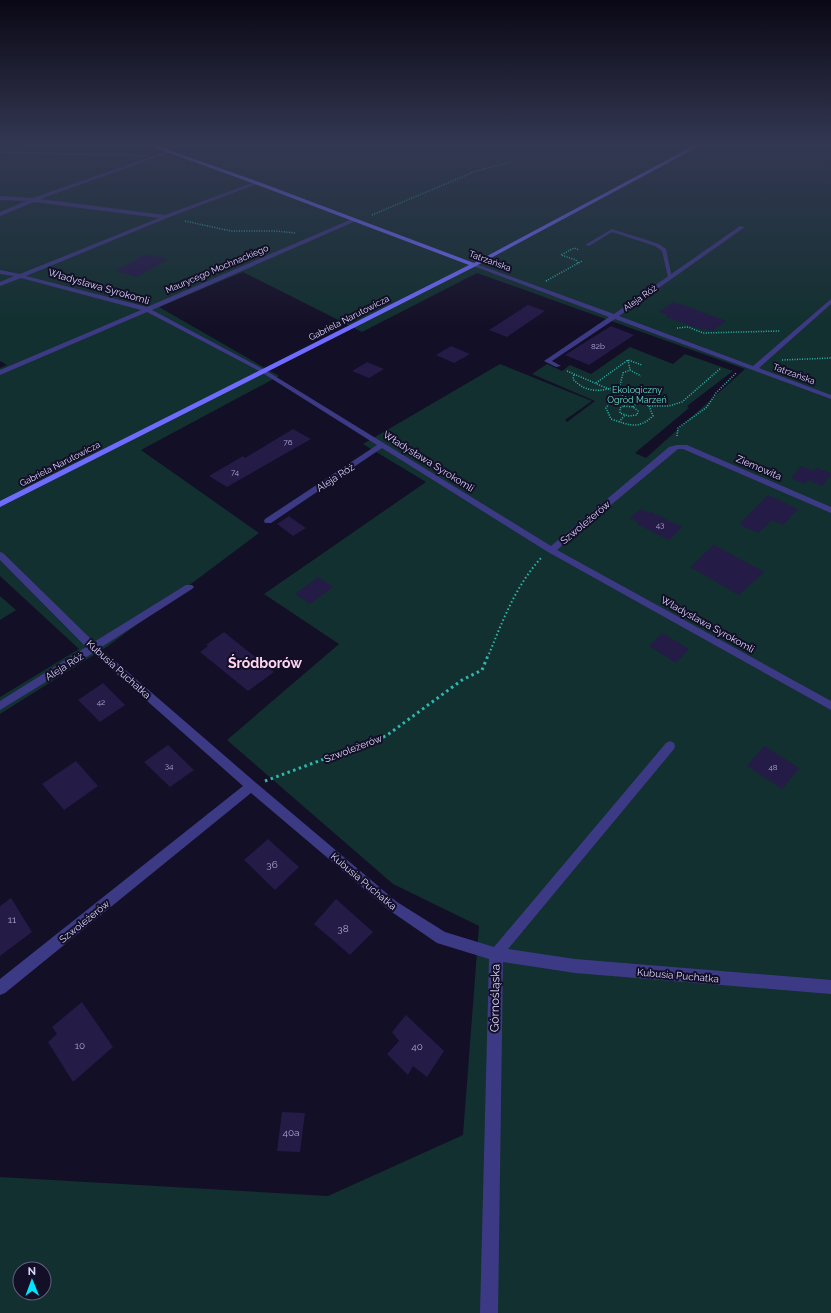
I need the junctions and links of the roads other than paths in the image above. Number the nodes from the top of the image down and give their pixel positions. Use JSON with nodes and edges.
{"nodes":[{"id":1,"x":23,"y":204,"type":"edge"},
{"id":2,"x":66,"y":204,"type":"edge"},
{"id":3,"x":200,"y":204,"type":"edge"},
{"id":4,"x":312,"y":204,"type":"edge"},
{"id":5,"x":588,"y":204,"type":"edge"},
{"id":6,"x":0,"y":214,"type":"edge"},
{"id":7,"x":165,"y":217,"type":"junction"},
{"id":8,"x":354,"y":220,"type":"junction"},
{"id":9,"x":742,"y":226,"type":"dead end"},
{"id":10,"x":587,"y":245,"type":"dead end"},
{"id":11,"x":474,"y":265,"type":"junction"},
{"id":12,"x":0,"y":272,"type":"edge"},
{"id":13,"x":21,"y":276,"type":"junction"},
{"id":14,"x":670,"y":278,"type":"junction"},
{"id":15,"x":0,"y":284,"type":"edge"},
{"id":16,"x":829,"y":304,"type":"edge"},
{"id":17,"x":146,"y":309,"type":"junction"},
{"id":18,"x":615,"y":316,"type":"junction"},
{"id":19,"x":558,"y":366,"type":"dead end"},
{"id":20,"x":754,"y":369,"type":"junction"},
{"id":21,"x":263,"y":372,"type":"junction"},
{"id":22,"x":0,"y":373,"type":"edge"},
{"id":23,"x":831,"y":397,"type":"edge"},
{"id":24,"x":382,"y":445,"type":"junction"},
{"id":25,"x":677,"y":447,"type":"joint"},
{"id":26,"x":0,"y":504,"type":"edge"},
{"id":27,"x":831,"y":510,"type":"edge"},
{"id":28,"x":268,"y":521,"type":"dead end"},
{"id":29,"x":551,"y":550,"type":"junction"},
{"id":30,"x":0,"y":555,"type":"edge"},
{"id":31,"x":189,"y":587,"type":"dead end"},
{"id":32,"x":94,"y":648,"type":"junction"},
{"id":33,"x":0,"y":706,"type":"edge"},
{"id":34,"x":831,"y":706,"type":"edge"},
{"id":35,"x":670,"y":746,"type":"dead end"},
{"id":36,"x":252,"y":786,"type":"junction"},
{"id":37,"x":496,"y":954,"type":"junction"},
{"id":38,"x":831,"y":987,"type":"edge"},
{"id":39,"x":0,"y":988,"type":"edge"},
{"id":40,"x":489,"y":1313,"type":"edge"}],
"edges":[{"from":1,"to":6,"type":"street"},
{"from":2,"to":7,"type":"street"},
{"from":3,"to":7,"type":"street"},
{"from":4,"to":8,"type":"street","name":"Tatrzańska"},
{"from":5,"to":11,"type":"street","name":"Gabriela Narutowicza"},
{"from":7,"to":13,"type":"street"},
{"from":8,"to":11,"type":"street","name":"Tatrzańska"},
{"from":8,"to":17,"type":"street","name":"Maurycego Mochnackiego"},
{"from":9,"to":14,"type":"street","name":"Aleja Róż"},
{"from":10,"to":14,"type":"lane"},
{"from":11,"to":18,"type":"street","name":"Tatrzańska"},
{"from":11,"to":21,"type":"street","name":"Gabriela Narutowicza"},
{"from":12,"to":13,"type":"street","name":"Władysława Syrokomli"},
{"from":13,"to":15,"type":"street"},
{"from":13,"to":17,"type":"street","name":"Władysława Syrokomli"},
{"from":14,"to":18,"type":"street","name":"Aleja Róż"},
{"from":16,"to":20,"type":"street"},
{"from":17,"to":21,"type":"street","name":"Władysława Syrokomli"},
{"from":17,"to":22,"type":"street","name":"Maurycego Mochnackiego"},
{"from":18,"to":19,"type":"street","name":"Aleja Róż"},
{"from":18,"to":20,"type":"street","name":"Tatrzańska"},
{"from":20,"to":23,"type":"street","name":"Tatrzańska"},
{"from":21,"to":24,"type":"street","name":"Władysława Syrokomli"},
{"from":21,"to":26,"type":"street","name":"Gabriela Narutowicza"},
{"from":24,"to":28,"type":"street","name":"Aleja Róż"},
{"from":24,"to":29,"type":"street","name":"Władysława Syrokomli"},
{"from":25,"to":27,"type":"street","name":"Ziemowita"},
{"from":25,"to":29,"type":"street","name":"Szwoleżerów"},
{"from":29,"to":34,"type":"street","name":"Władysława Syrokomli"},
{"from":30,"to":32,"type":"street","name":"Kubusia Puchatka"},
{"from":31,"to":32,"type":"street","name":"Aleja Róż"},
{"from":32,"to":33,"type":"street","name":"Aleja Róż"},
{"from":32,"to":36,"type":"street","name":"Kubusia Puchatka"},
{"from":35,"to":37,"type":"street","name":"Górnośląska"},
{"from":36,"to":37,"type":"street","name":"Kubusia Puchatka"},
{"from":36,"to":39,"type":"street","name":"Szwoleżerów"},
{"from":37,"to":38,"type":"street","name":"Kubusia Puchatka"},
{"from":37,"to":40,"type":"street","name":"Górnośląska"}]}
